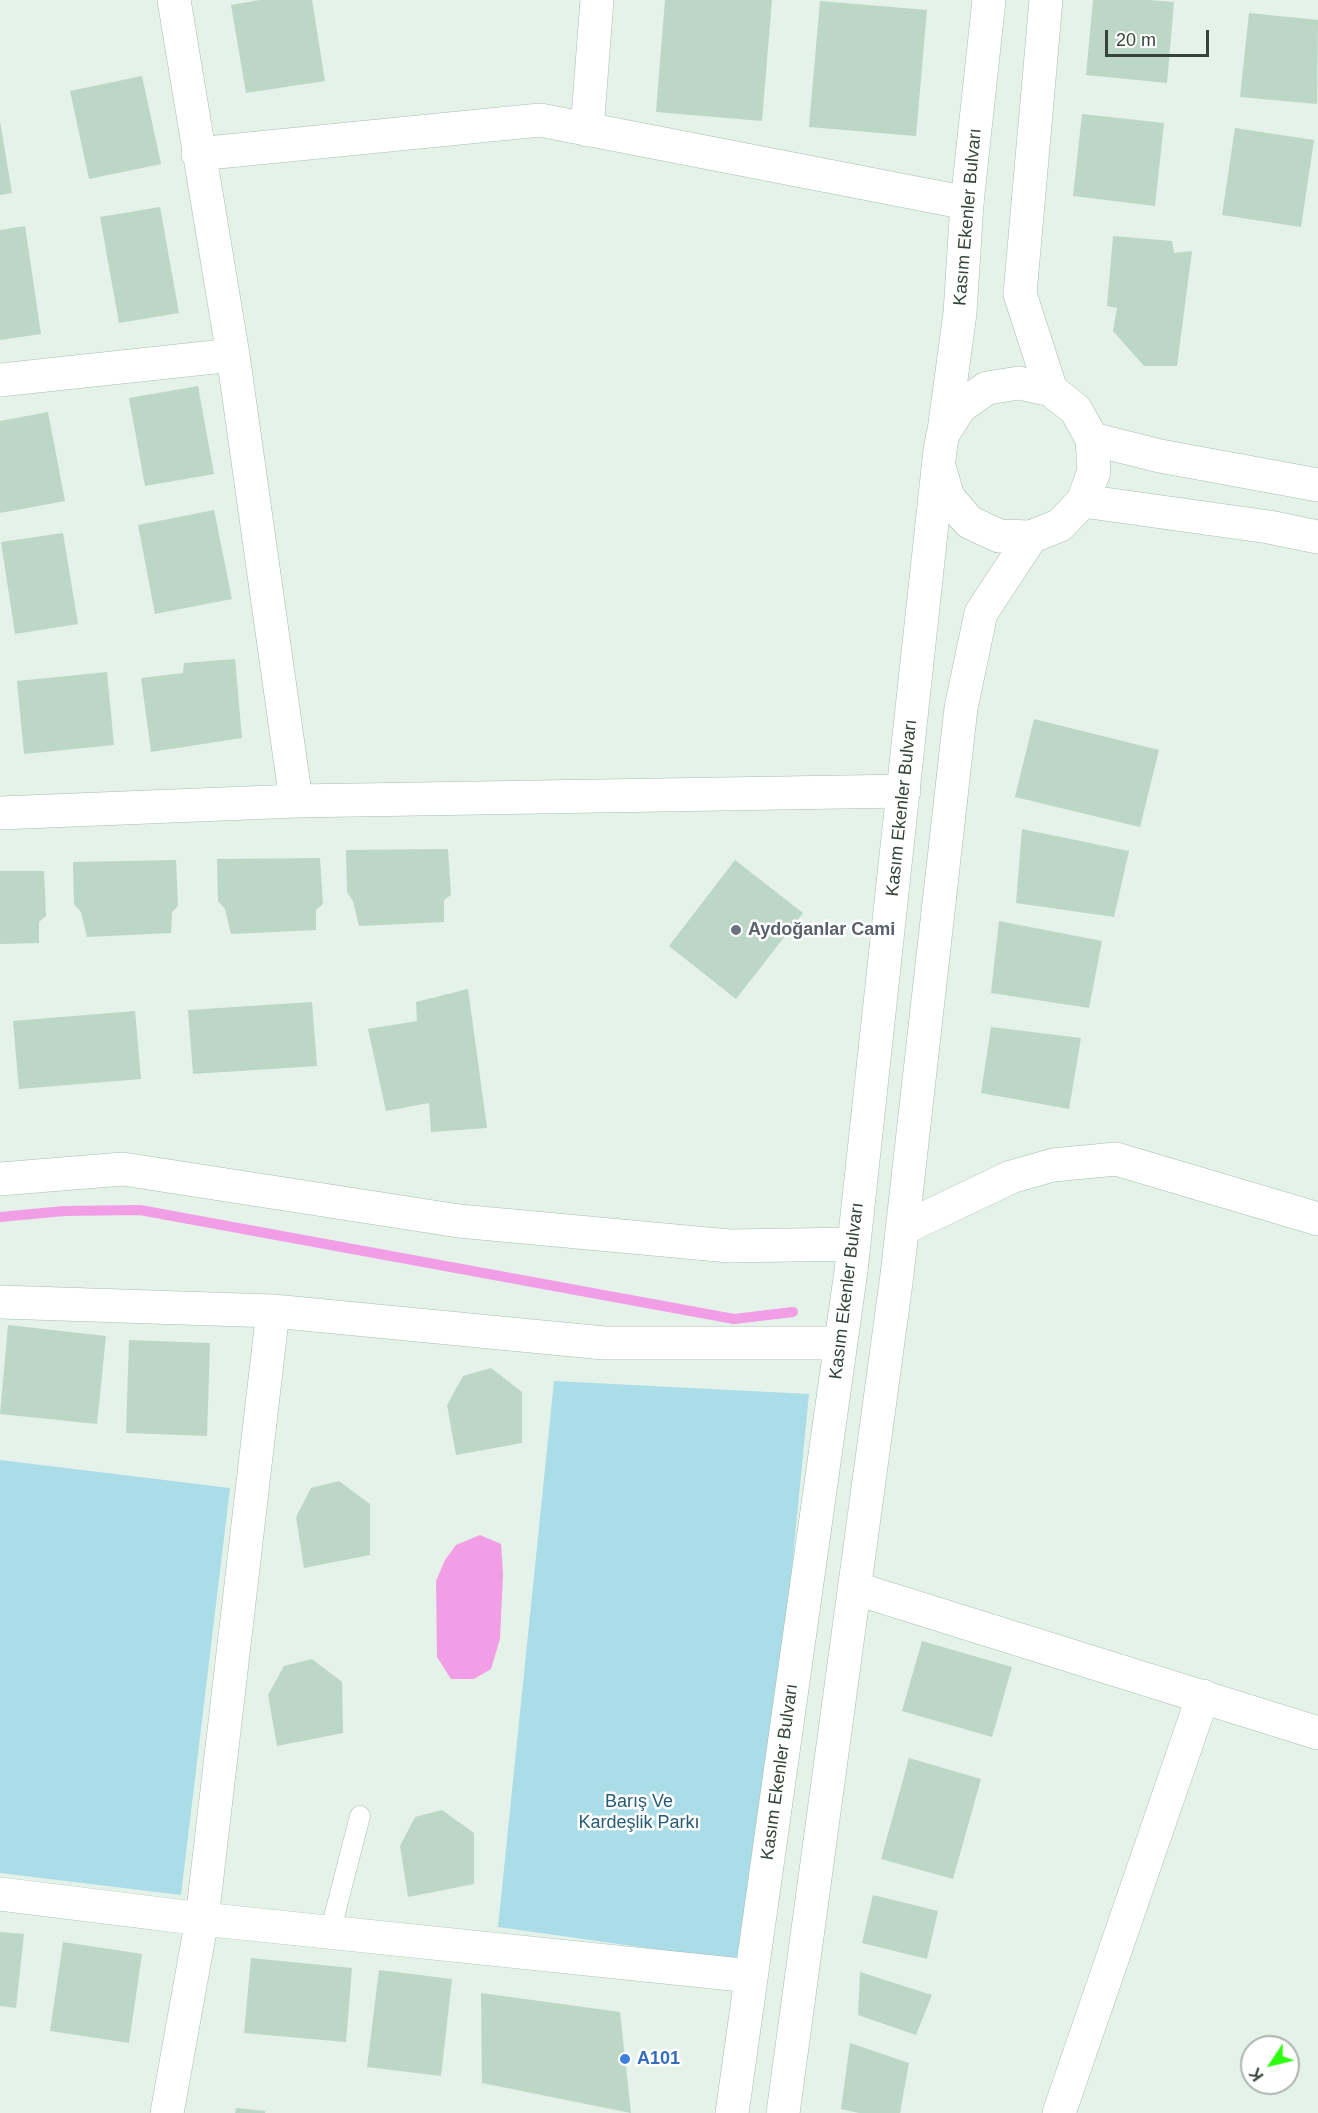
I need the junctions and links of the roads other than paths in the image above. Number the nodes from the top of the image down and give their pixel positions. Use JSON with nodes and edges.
{"nodes":[{"id":1,"x":174,"y":0,"type":"edge"},
{"id":2,"x":597,"y":0,"type":"edge"},
{"id":3,"x":989,"y":0,"type":"edge"},
{"id":4,"x":1046,"y":0,"type":"edge"},
{"id":5,"x":587,"y":130,"type":"junction"},
{"id":6,"x":198,"y":154,"type":"junction"},
{"id":7,"x":966,"y":203,"type":"junction"},
{"id":8,"x":233,"y":355,"type":"junction"},
{"id":9,"x":0,"y":380,"type":"edge"},
{"id":10,"x":1051,"y":390,"type":"junction"},
{"id":11,"x":943,"y":434,"type":"junction"},
{"id":12,"x":1092,"y":439,"type":"junction"},
{"id":13,"x":939,"y":466,"type":"junction"},
{"id":14,"x":1318,"y":485,"type":"edge"},
{"id":15,"x":1083,"y":501,"type":"junction"},
{"id":16,"x":1031,"y":537,"type":"junction"},
{"id":17,"x":1318,"y":537,"type":"edge"},
{"id":18,"x":904,"y":791,"type":"junction"},
{"id":19,"x":296,"y":801,"type":"junction"},
{"id":20,"x":0,"y":813,"type":"edge"},
{"id":21,"x":0,"y":1179,"type":"edge"},
{"id":22,"x":1318,"y":1219,"type":"edge"},
{"id":23,"x":902,"y":1229,"type":"junction"},
{"id":24,"x":854,"y":1244,"type":"junction"},
{"id":25,"x":0,"y":1302,"type":"edge"},
{"id":26,"x":273,"y":1311,"type":"junction"},
{"id":27,"x":840,"y":1343,"type":"junction"},
{"id":28,"x":854,"y":1588,"type":"junction"},
{"id":29,"x":1203,"y":1696,"type":"junction"},
{"id":30,"x":1318,"y":1732,"type":"edge"},
{"id":31,"x":360,"y":1816,"type":"dead end"},
{"id":32,"x":0,"y":1894,"type":"edge"},
{"id":33,"x":202,"y":1919,"type":"junction"},
{"id":34,"x":332,"y":1932,"type":"junction"},
{"id":35,"x":751,"y":1976,"type":"junction"},
{"id":36,"x":167,"y":2113,"type":"edge"},
{"id":37,"x":732,"y":2113,"type":"edge"},
{"id":38,"x":783,"y":2113,"type":"edge"},
{"id":39,"x":1059,"y":2113,"type":"edge"}],
"edges":[{"from":1,"to":6,"type":"street"},
{"from":2,"to":5,"type":"street"},
{"from":3,"to":7,"type":"street","name":"Kasım Ekenler Bulvarı"},
{"from":4,"to":10,"type":"street"},
{"from":5,"to":6,"type":"street"},
{"from":5,"to":7,"type":"street"},
{"from":6,"to":8,"type":"street"},
{"from":7,"to":11,"type":"street","name":"Kasım Ekenler Bulvarı"},
{"from":8,"to":9,"type":"street"},
{"from":8,"to":19,"type":"street"},
{"from":10,"to":11,"type":"street"},
{"from":10,"to":12,"type":"street"},
{"from":11,"to":13,"type":"street"},
{"from":12,"to":14,"type":"street"},
{"from":12,"to":15,"type":"street"},
{"from":13,"to":16,"type":"street"},
{"from":13,"to":18,"type":"street","name":"Kasım Ekenler Bulvarı"},
{"from":15,"to":16,"type":"street"},
{"from":15,"to":17,"type":"street"},
{"from":16,"to":23,"type":"street"},
{"from":18,"to":19,"type":"street"},
{"from":18,"to":24,"type":"street","name":"Kasım Ekenler Bulvarı"},
{"from":19,"to":20,"type":"street"},
{"from":21,"to":24,"type":"street"},
{"from":22,"to":23,"type":"street"},
{"from":23,"to":28,"type":"street"},
{"from":24,"to":27,"type":"street","name":"Kasım Ekenler Bulvarı"},
{"from":25,"to":26,"type":"street"},
{"from":26,"to":27,"type":"street"},
{"from":26,"to":33,"type":"street"},
{"from":27,"to":35,"type":"street","name":"Kasım Ekenler Bulvarı"},
{"from":28,"to":29,"type":"street"},
{"from":28,"to":38,"type":"street"},
{"from":29,"to":30,"type":"street"},
{"from":29,"to":39,"type":"street"},
{"from":31,"to":34,"type":"lane"},
{"from":32,"to":33,"type":"street"},
{"from":33,"to":34,"type":"street"},
{"from":33,"to":36,"type":"street"},
{"from":34,"to":35,"type":"street"},
{"from":35,"to":37,"type":"street","name":"Kasım Ekenler Bulvarı"}]}
